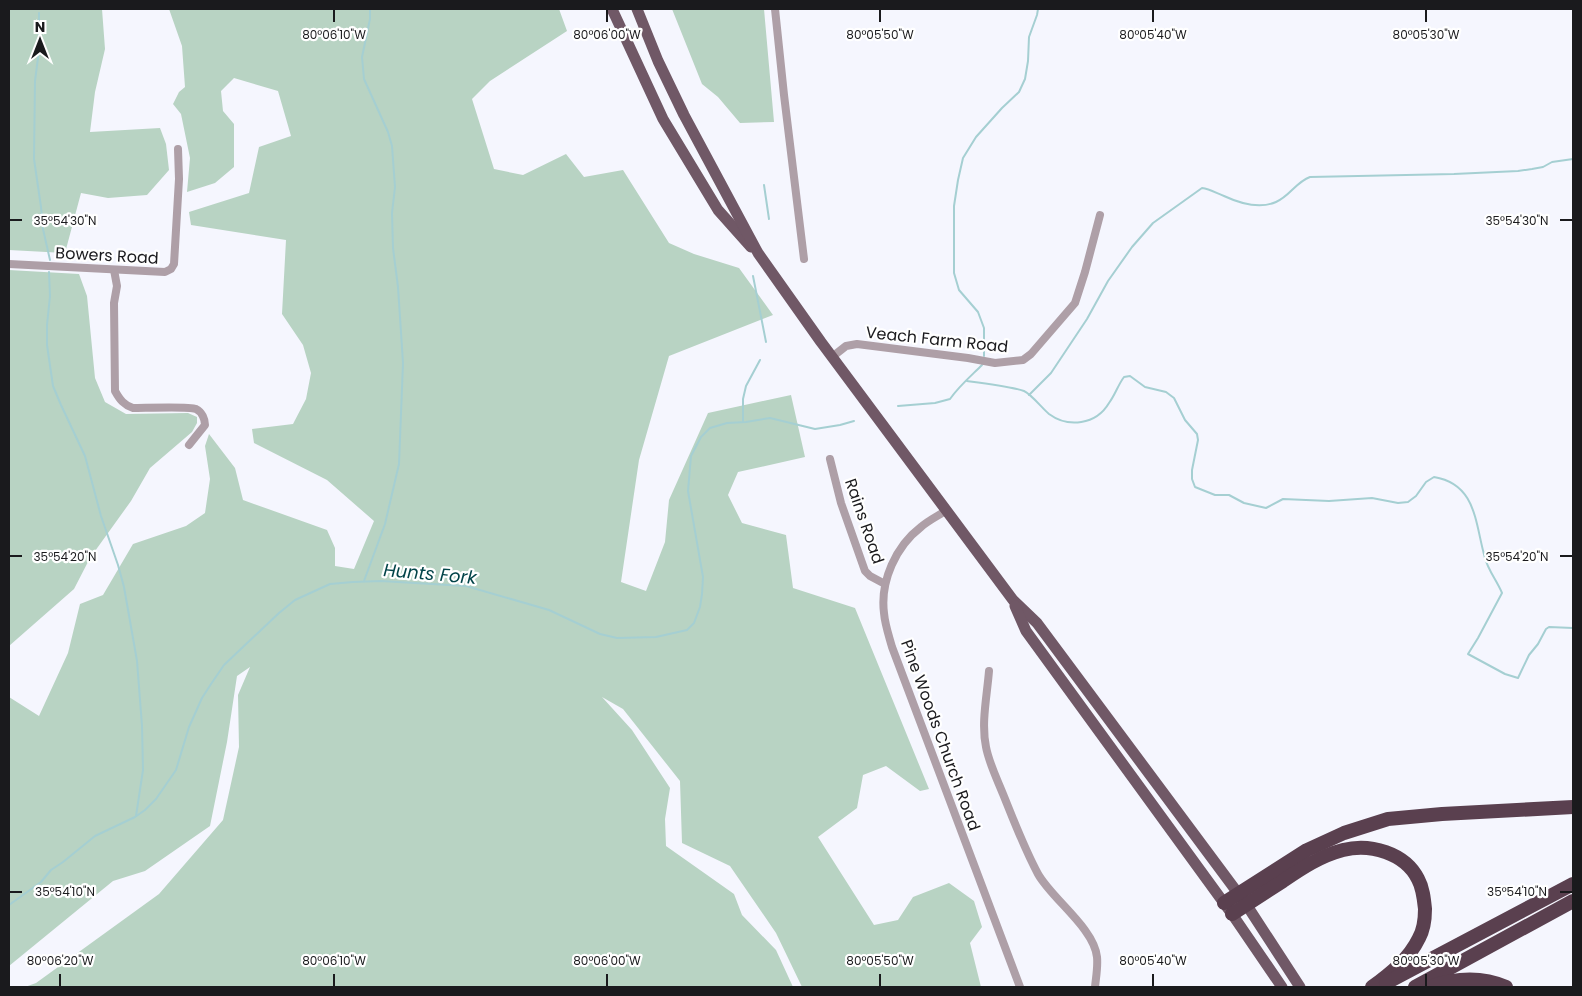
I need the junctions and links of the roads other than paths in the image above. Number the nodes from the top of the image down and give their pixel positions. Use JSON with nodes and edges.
{"nodes":[{"id":1,"x":612,"y":9,"type":"edge"},
{"id":2,"x":637,"y":9,"type":"edge"},
{"id":3,"x":775,"y":9,"type":"edge"},
{"id":4,"x":178,"y":148,"type":"dead end"},
{"id":5,"x":1100,"y":215,"type":"dead end"},
{"id":6,"x":758,"y":253,"type":"junction"},
{"id":7,"x":804,"y":259,"type":"dead end"},
{"id":8,"x":9,"y":264,"type":"edge"},
{"id":9,"x":114,"y":270,"type":"junction"},
{"id":10,"x":832,"y":357,"type":"junction"},
{"id":11,"x":189,"y":446,"type":"dead end"},
{"id":12,"x":830,"y":459,"type":"dead end"},
{"id":13,"x":947,"y":510,"type":"junction"},
{"id":14,"x":886,"y":584,"type":"junction"},
{"id":15,"x":1012,"y":600,"type":"junction"},
{"id":16,"x":988,"y":672,"type":"dead end"},
{"id":17,"x":1573,"y":807,"type":"edge"},
{"id":18,"x":1573,"y":884,"type":"edge"},
{"id":19,"x":1242,"y":899,"type":"junction"},
{"id":20,"x":1573,"y":901,"type":"edge"},
{"id":21,"x":1228,"y":908,"type":"junction"},
{"id":22,"x":1020,"y":987,"type":"edge"},
{"id":23,"x":1095,"y":987,"type":"edge"},
{"id":24,"x":1282,"y":987,"type":"edge"},
{"id":25,"x":1300,"y":987,"type":"edge"},
{"id":26,"x":1372,"y":987,"type":"edge"},
{"id":27,"x":1379,"y":987,"type":"edge"},
{"id":28,"x":1416,"y":987,"type":"edge"},
{"id":29,"x":1429,"y":987,"type":"edge"},
{"id":30,"x":1506,"y":987,"type":"edge"}],
"edges":[{"from":1,"to":6,"type":"main road"},
{"from":2,"to":6,"type":"main road"},
{"from":3,"to":7,"type":"street"},
{"from":4,"to":9,"type":"street","name":"Bowers Road"},
{"from":5,"to":10,"type":"street","name":"Veach Farm Road"},
{"from":6,"to":10,"type":"main road"},
{"from":8,"to":9,"type":"street","name":"Bowers Road"},
{"from":9,"to":11,"type":"street"},
{"from":10,"to":13,"type":"main road"},
{"from":12,"to":14,"type":"street","name":"Rains Road"},
{"from":13,"to":14,"type":"street","name":"Pine Woods Church Road"},
{"from":13,"to":15,"type":"main road"},
{"from":14,"to":22,"type":"street","name":"Pine Woods Church Road"},
{"from":15,"to":19,"type":"main road"},
{"from":15,"to":21,"type":"main road"},
{"from":16,"to":23,"type":"street"},
{"from":17,"to":19,"type":"highway"},
{"from":18,"to":27,"type":"highway"},
{"from":19,"to":21,"type":"highway"},
{"from":19,"to":25,"type":"main road"},
{"from":19,"to":26,"type":"highway"},
{"from":20,"to":28,"type":"highway"},
{"from":21,"to":24,"type":"main road"},
{"from":29,"to":30,"type":"highway"}]}
